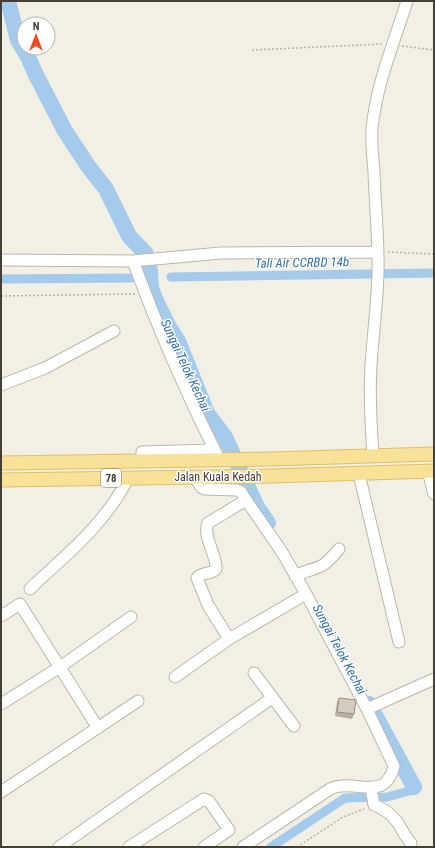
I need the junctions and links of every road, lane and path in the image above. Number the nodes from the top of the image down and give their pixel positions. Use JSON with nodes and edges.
{"nodes":[{"id":1,"x":407,"y":1,"type":"edge"},
{"id":2,"x":392,"y":44,"type":"junction"},
{"id":3,"x":252,"y":50,"type":"dead end"},
{"id":4,"x":434,"y":50,"type":"edge"},
{"id":5,"x":434,"y":254,"type":"edge"},
{"id":6,"x":378,"y":255,"type":"junction"},
{"id":7,"x":1,"y":260,"type":"edge"},
{"id":8,"x":137,"y":261,"type":"junction"},
{"id":9,"x":145,"y":294,"type":"junction"},
{"id":10,"x":1,"y":296,"type":"edge"},
{"id":11,"x":114,"y":331,"type":"dead end"},
{"id":12,"x":1,"y":386,"type":"edge"},
{"id":13,"x":434,"y":454,"type":"edge"},
{"id":14,"x":218,"y":456,"type":"junction"},
{"id":15,"x":373,"y":456,"type":"junction"},
{"id":16,"x":1,"y":463,"type":"edge"},
{"id":17,"x":431,"y":471,"type":"edge"},
{"id":18,"x":359,"y":474,"type":"junction"},
{"id":19,"x":194,"y":476,"type":"junction"},
{"id":20,"x":128,"y":478,"type":"junction"},
{"id":21,"x":1,"y":480,"type":"edge"},
{"id":22,"x":434,"y":494,"type":"edge"},
{"id":23,"x":246,"y":500,"type":"junction"},
{"id":24,"x":339,"y":548,"type":"dead end"},
{"id":25,"x":299,"y":574,"type":"junction"},
{"id":26,"x":30,"y":590,"type":"dead end"},
{"id":27,"x":306,"y":594,"type":"junction"},
{"id":28,"x":1,"y":616,"type":"edge"},
{"id":29,"x":131,"y":618,"type":"dead end"},
{"id":30,"x":229,"y":639,"type":"junction"},
{"id":31,"x":399,"y":642,"type":"dead end"},
{"id":32,"x":60,"y":667,"type":"junction"},
{"id":33,"x":254,"y":673,"type":"dead end"},
{"id":34,"x":175,"y":677,"type":"dead end"},
{"id":35,"x":434,"y":679,"type":"edge"},
{"id":36,"x":272,"y":698,"type":"junction"},
{"id":37,"x":138,"y":701,"type":"dead end"},
{"id":38,"x":1,"y":704,"type":"edge"},
{"id":39,"x":368,"y":709,"type":"junction"},
{"id":40,"x":294,"y":726,"type":"dead end"},
{"id":41,"x":98,"y":728,"type":"junction"},
{"id":42,"x":371,"y":789,"type":"junction"},
{"id":43,"x":1,"y":792,"type":"edge"},
{"id":44,"x":373,"y":804,"type":"junction"},
{"id":45,"x":411,"y":843,"type":"dead end"},
{"id":46,"x":59,"y":847,"type":"edge"},
{"id":47,"x":130,"y":847,"type":"edge"},
{"id":48,"x":204,"y":847,"type":"edge"},
{"id":49,"x":243,"y":847,"type":"edge"},
{"id":50,"x":297,"y":847,"type":"edge"}],
"edges":[{"from":1,"to":2,"type":"street"},
{"from":2,"to":3,"type":"path"},
{"from":2,"to":4,"type":"path"},
{"from":2,"to":6,"type":"street"},
{"from":5,"to":6,"type":"path"},
{"from":6,"to":8,"type":"street"},
{"from":6,"to":15,"type":"street"},
{"from":7,"to":8,"type":"street"},
{"from":8,"to":9,"type":"street"},
{"from":9,"to":10,"type":"path"},
{"from":9,"to":14,"type":"street"},
{"from":11,"to":12,"type":"street"},
{"from":13,"to":15,"type":"main road","name":"Jalan Kuala Kedah","number":"78"},
{"from":14,"to":15,"type":"main road","name":"Jalan Kuala Kedah","number":"78"},
{"from":14,"to":16,"type":"main road","name":"Jalan Kuala Kedah","number":"78"},
{"from":17,"to":18,"type":"main road","name":"Jalan Kuala Kedah","number":"78"},
{"from":17,"to":22,"type":"street"},
{"from":18,"to":19,"type":"main road","name":"Jalan Kuala Kedah","number":"78"},
{"from":18,"to":31,"type":"street"},
{"from":19,"to":20,"type":"main road","name":"Jalan Kuala Kedah","number":"78"},
{"from":19,"to":23,"type":"street"},
{"from":20,"to":21,"type":"main road","name":"Jalan Kuala Kedah","number":"78"},
{"from":20,"to":26,"type":"street"},
{"from":23,"to":25,"type":"street"},
{"from":23,"to":30,"type":"street"},
{"from":24,"to":25,"type":"street"},
{"from":25,"to":27,"type":"street"},
{"from":27,"to":30,"type":"street"},
{"from":27,"to":39,"type":"street"},
{"from":28,"to":32,"type":"street"},
{"from":29,"to":32,"type":"street"},
{"from":30,"to":34,"type":"street"},
{"from":32,"to":38,"type":"street"},
{"from":32,"to":41,"type":"street"},
{"from":33,"to":36,"type":"street"},
{"from":35,"to":39,"type":"street"},
{"from":36,"to":40,"type":"street"},
{"from":36,"to":46,"type":"street"},
{"from":37,"to":41,"type":"street"},
{"from":39,"to":42,"type":"street"},
{"from":41,"to":43,"type":"street"},
{"from":42,"to":44,"type":"street"},
{"from":42,"to":49,"type":"street"},
{"from":44,"to":45,"type":"street"},
{"from":44,"to":50,"type":"path"},
{"from":47,"to":48,"type":"street"}]}
